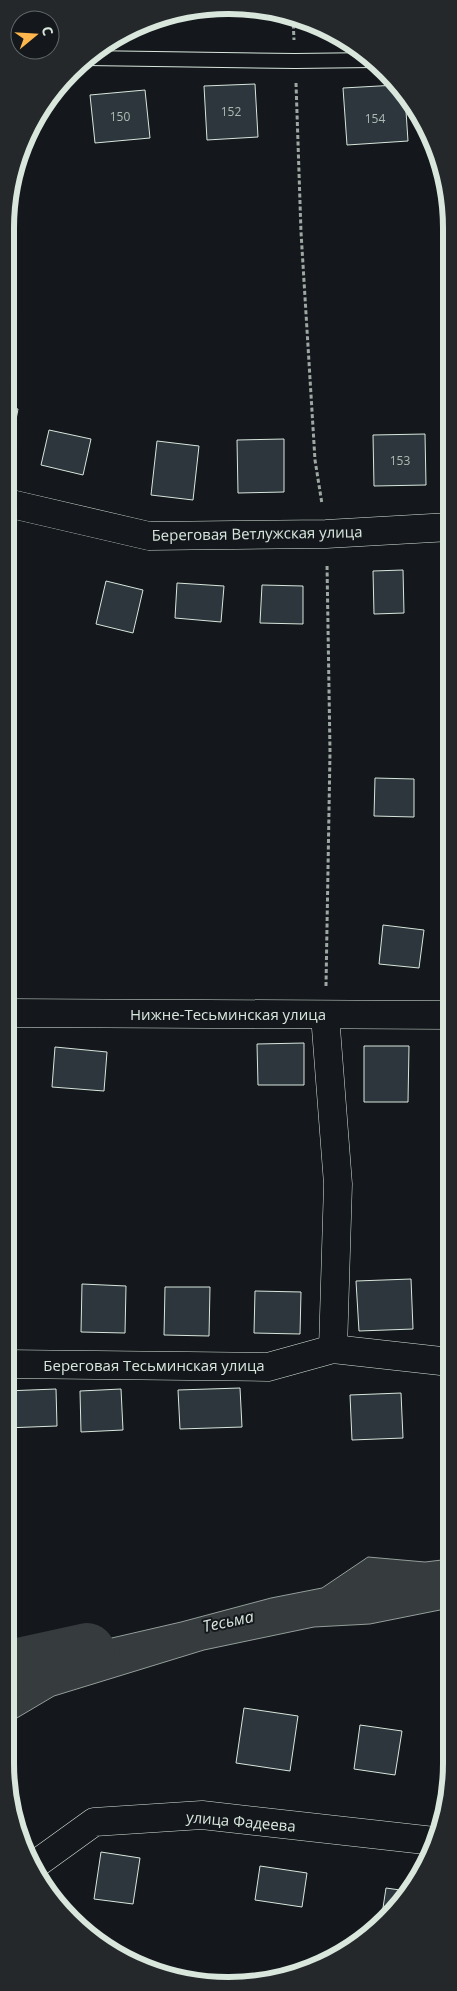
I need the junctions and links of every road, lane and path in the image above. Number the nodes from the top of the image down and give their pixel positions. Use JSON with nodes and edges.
{"nodes":[{"id":1,"x":293,"y":24,"type":"edge"},
{"id":2,"x":98,"y":58,"type":"edge"},
{"id":3,"x":362,"y":60,"type":"edge"},
{"id":4,"x":295,"y":61,"type":"junction"},
{"id":5,"x":14,"y":505,"type":"edge"},
{"id":6,"x":443,"y":527,"type":"edge"},
{"id":7,"x":326,"y":534,"type":"junction"},
{"id":8,"x":14,"y":1013,"type":"edge"},
{"id":9,"x":325,"y":1015,"type":"junction"},
{"id":10,"x":443,"y":1015,"type":"edge"},
{"id":11,"x":333,"y":1349,"type":"junction"},
{"id":12,"x":443,"y":1361,"type":"edge"},
{"id":13,"x":14,"y":1364,"type":"edge"},
{"id":14,"x":429,"y":1840,"type":"edge"},
{"id":15,"x":39,"y":1862,"type":"edge"}],
"edges":[{"from":1,"to":4,"type":"path"},
{"from":2,"to":4,"type":"lane"},
{"from":3,"to":4,"type":"lane"},
{"from":4,"to":7,"type":"path"},
{"from":5,"to":7,"type":"street","name":"Береговая Ветлужская улица"},
{"from":6,"to":7,"type":"street","name":"Береговая Ветлужская улица"},
{"from":7,"to":9,"type":"path"},
{"from":8,"to":9,"type":"street","name":"Нижне-Тесьминская улица"},
{"from":9,"to":10,"type":"street","name":"Нижне-Тесьминская улица"},
{"from":9,"to":11,"type":"street"},
{"from":11,"to":12,"type":"street","name":"Береговая Тесьминская улица"},
{"from":11,"to":13,"type":"street","name":"Береговая Тесьминская улица"},
{"from":14,"to":15,"type":"street","name":"улица Фадеева"}]}
